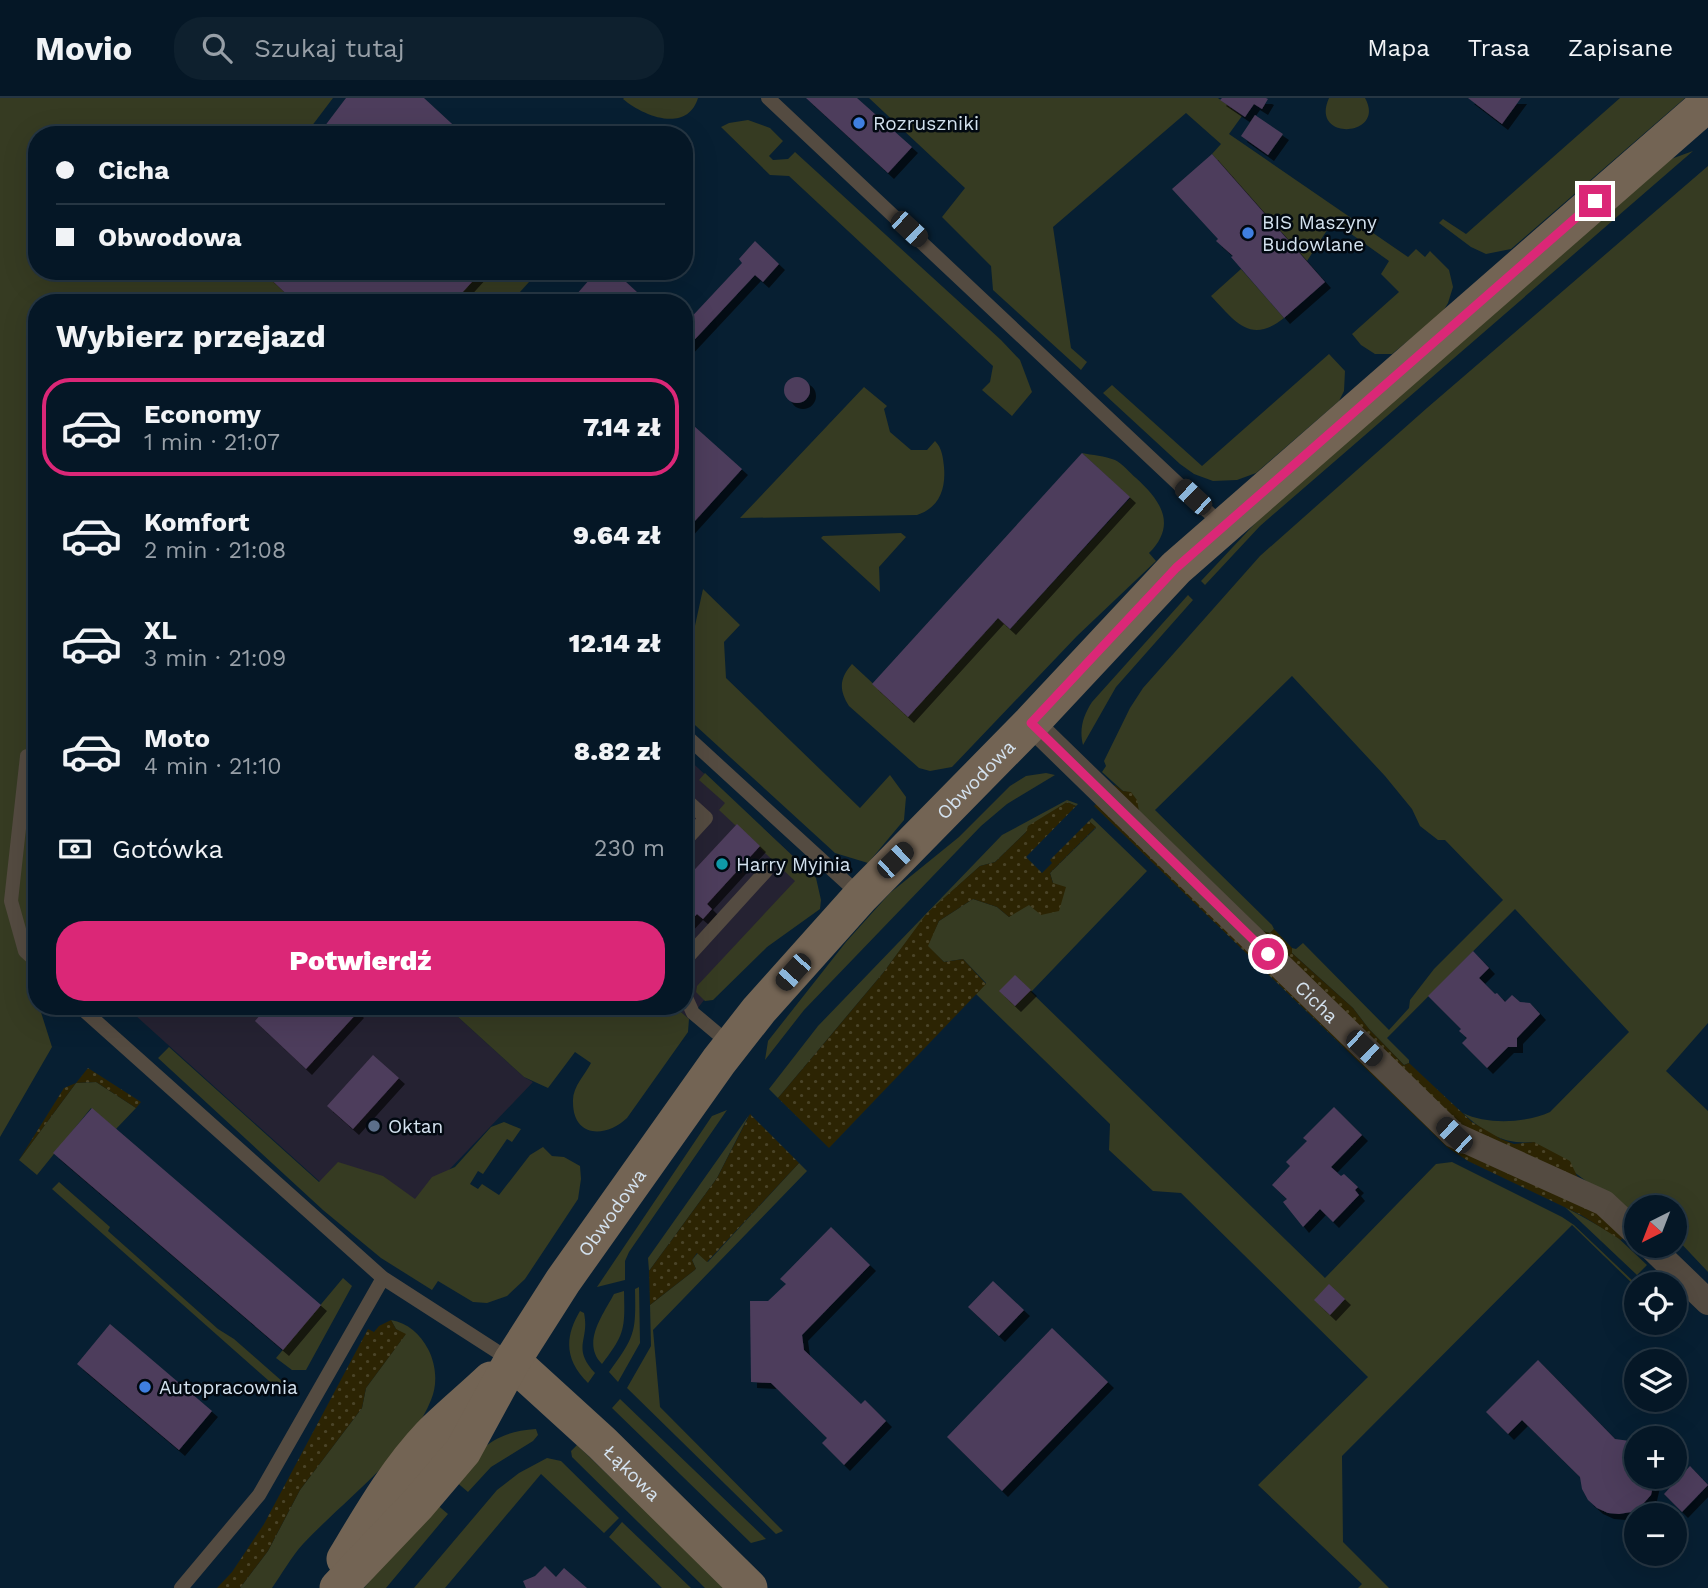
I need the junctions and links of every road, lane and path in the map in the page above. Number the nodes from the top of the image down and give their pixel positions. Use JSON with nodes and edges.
{"nodes":[{"id":1,"x":768,"y":98,"type":"edge"},
{"id":2,"x":1703,"y":115,"type":"edge"},
{"id":3,"x":1223,"y":526,"type":"junction"},
{"id":4,"x":1031,"y":723,"type":"junction"},
{"id":5,"x":693,"y":746,"type":"edge"},
{"id":6,"x":26,"y":756,"type":"dead end"},
{"id":7,"x":693,"y":806,"type":"edge"},
{"id":8,"x":693,"y":832,"type":"edge"},
{"id":9,"x":766,"y":871,"type":"dead end"},
{"id":10,"x":861,"y":896,"type":"junction"},
{"id":11,"x":693,"y":951,"type":"edge"},
{"id":12,"x":28,"y":953,"type":"edge"},
{"id":13,"x":693,"y":1013,"type":"edge"},
{"id":14,"x":89,"y":1015,"type":"edge"},
{"id":15,"x":731,"y":1045,"type":"junction"},
{"id":16,"x":1624,"y":1222,"type":"edge"},
{"id":17,"x":1662,"y":1258,"type":"edge"},
{"id":18,"x":383,"y":1278,"type":"junction"},
{"id":19,"x":1708,"y":1302,"type":"edge"},
{"id":20,"x":512,"y":1361,"type":"junction"},
{"id":21,"x":181,"y":1588,"type":"edge"},
{"id":22,"x":327,"y":1588,"type":"edge"},
{"id":23,"x":338,"y":1588,"type":"edge"},
{"id":24,"x":749,"y":1588,"type":"edge"}],
"edges":[{"from":1,"to":3,"type":"lane"},
{"from":2,"to":3,"type":"main road","name":"Obwodowa"},
{"from":3,"to":4,"type":"main road","name":"Obwodowa"},
{"from":4,"to":10,"type":"main road","name":"Obwodowa"},
{"from":4,"to":16,"type":"street","name":"Cicha"},
{"from":5,"to":10,"type":"lane"},
{"from":6,"to":12,"type":"lane"},
{"from":7,"to":8,"type":"lane"},
{"from":9,"to":11,"type":"lane"},
{"from":10,"to":15,"type":"main road","name":"Obwodowa"},
{"from":13,"to":15,"type":"lane"},
{"from":14,"to":18,"type":"lane"},
{"from":15,"to":20,"type":"main road","name":"Obwodowa"},
{"from":17,"to":19,"type":"street"},
{"from":18,"to":20,"type":"lane"},
{"from":18,"to":21,"type":"lane"},
{"from":20,"to":22,"type":"main road","name":"Obwodowa"},
{"from":20,"to":23,"type":"main road","name":"Obwodowa"},
{"from":20,"to":24,"type":"main road","name":"Łąkowa"}]}
